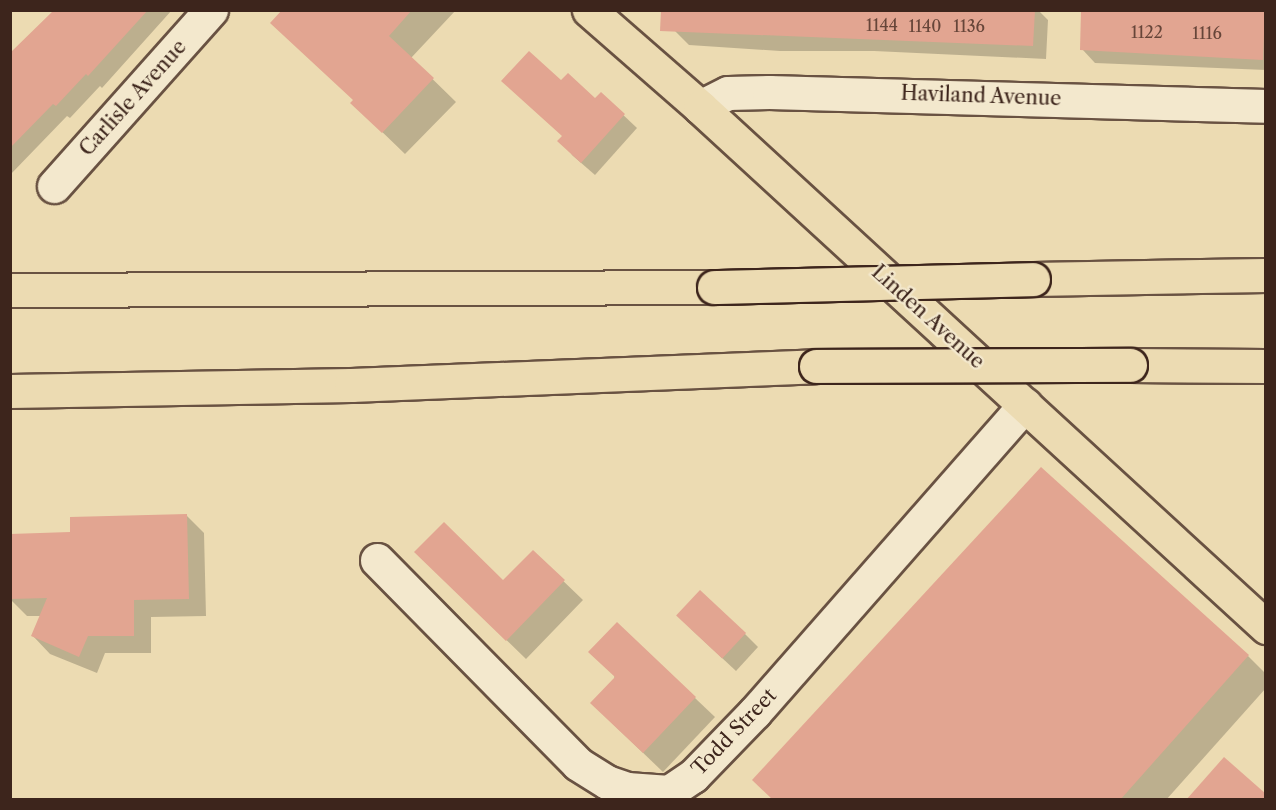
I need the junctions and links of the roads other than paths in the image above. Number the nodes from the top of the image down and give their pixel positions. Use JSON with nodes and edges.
{"nodes":[{"id":1,"x":211,"y":10,"type":"edge"},
{"id":2,"x":589,"y":10,"type":"edge"},
{"id":3,"x":1266,"y":106,"type":"edge"},
{"id":4,"x":700,"y":107,"type":"junction"},
{"id":5,"x":54,"y":186,"type":"dead end"},
{"id":6,"x":1266,"y":267,"type":"edge"},
{"id":7,"x":1266,"y":274,"type":"edge"},
{"id":8,"x":1183,"y":276,"type":"junction"},
{"id":9,"x":10,"y":290,"type":"edge"},
{"id":10,"x":1266,"y":366,"type":"edge"},
{"id":11,"x":10,"y":391,"type":"edge"},
{"id":12,"x":1025,"y":405,"type":"junction"},
{"id":13,"x":377,"y":560,"type":"dead end"},
{"id":14,"x":1266,"y":627,"type":"edge"}],
"edges":[{"from":1,"to":5,"type":"street","name":"Carlisle Avenue"},
{"from":2,"to":4,"type":"main road","name":"Linden Avenue"},
{"from":3,"to":4,"type":"street","name":"Haviland Avenue"},
{"from":4,"to":12,"type":"main road","name":"Linden Avenue"},
{"from":6,"to":8,"type":"main road"},
{"from":7,"to":8,"type":"main road"},
{"from":8,"to":9,"type":"main road","bridge":true},
{"from":10,"to":11,"type":"main road","bridge":true},
{"from":12,"to":13,"type":"street","name":"Todd Street"},
{"from":12,"to":14,"type":"main road","name":"Linden Avenue"}]}
